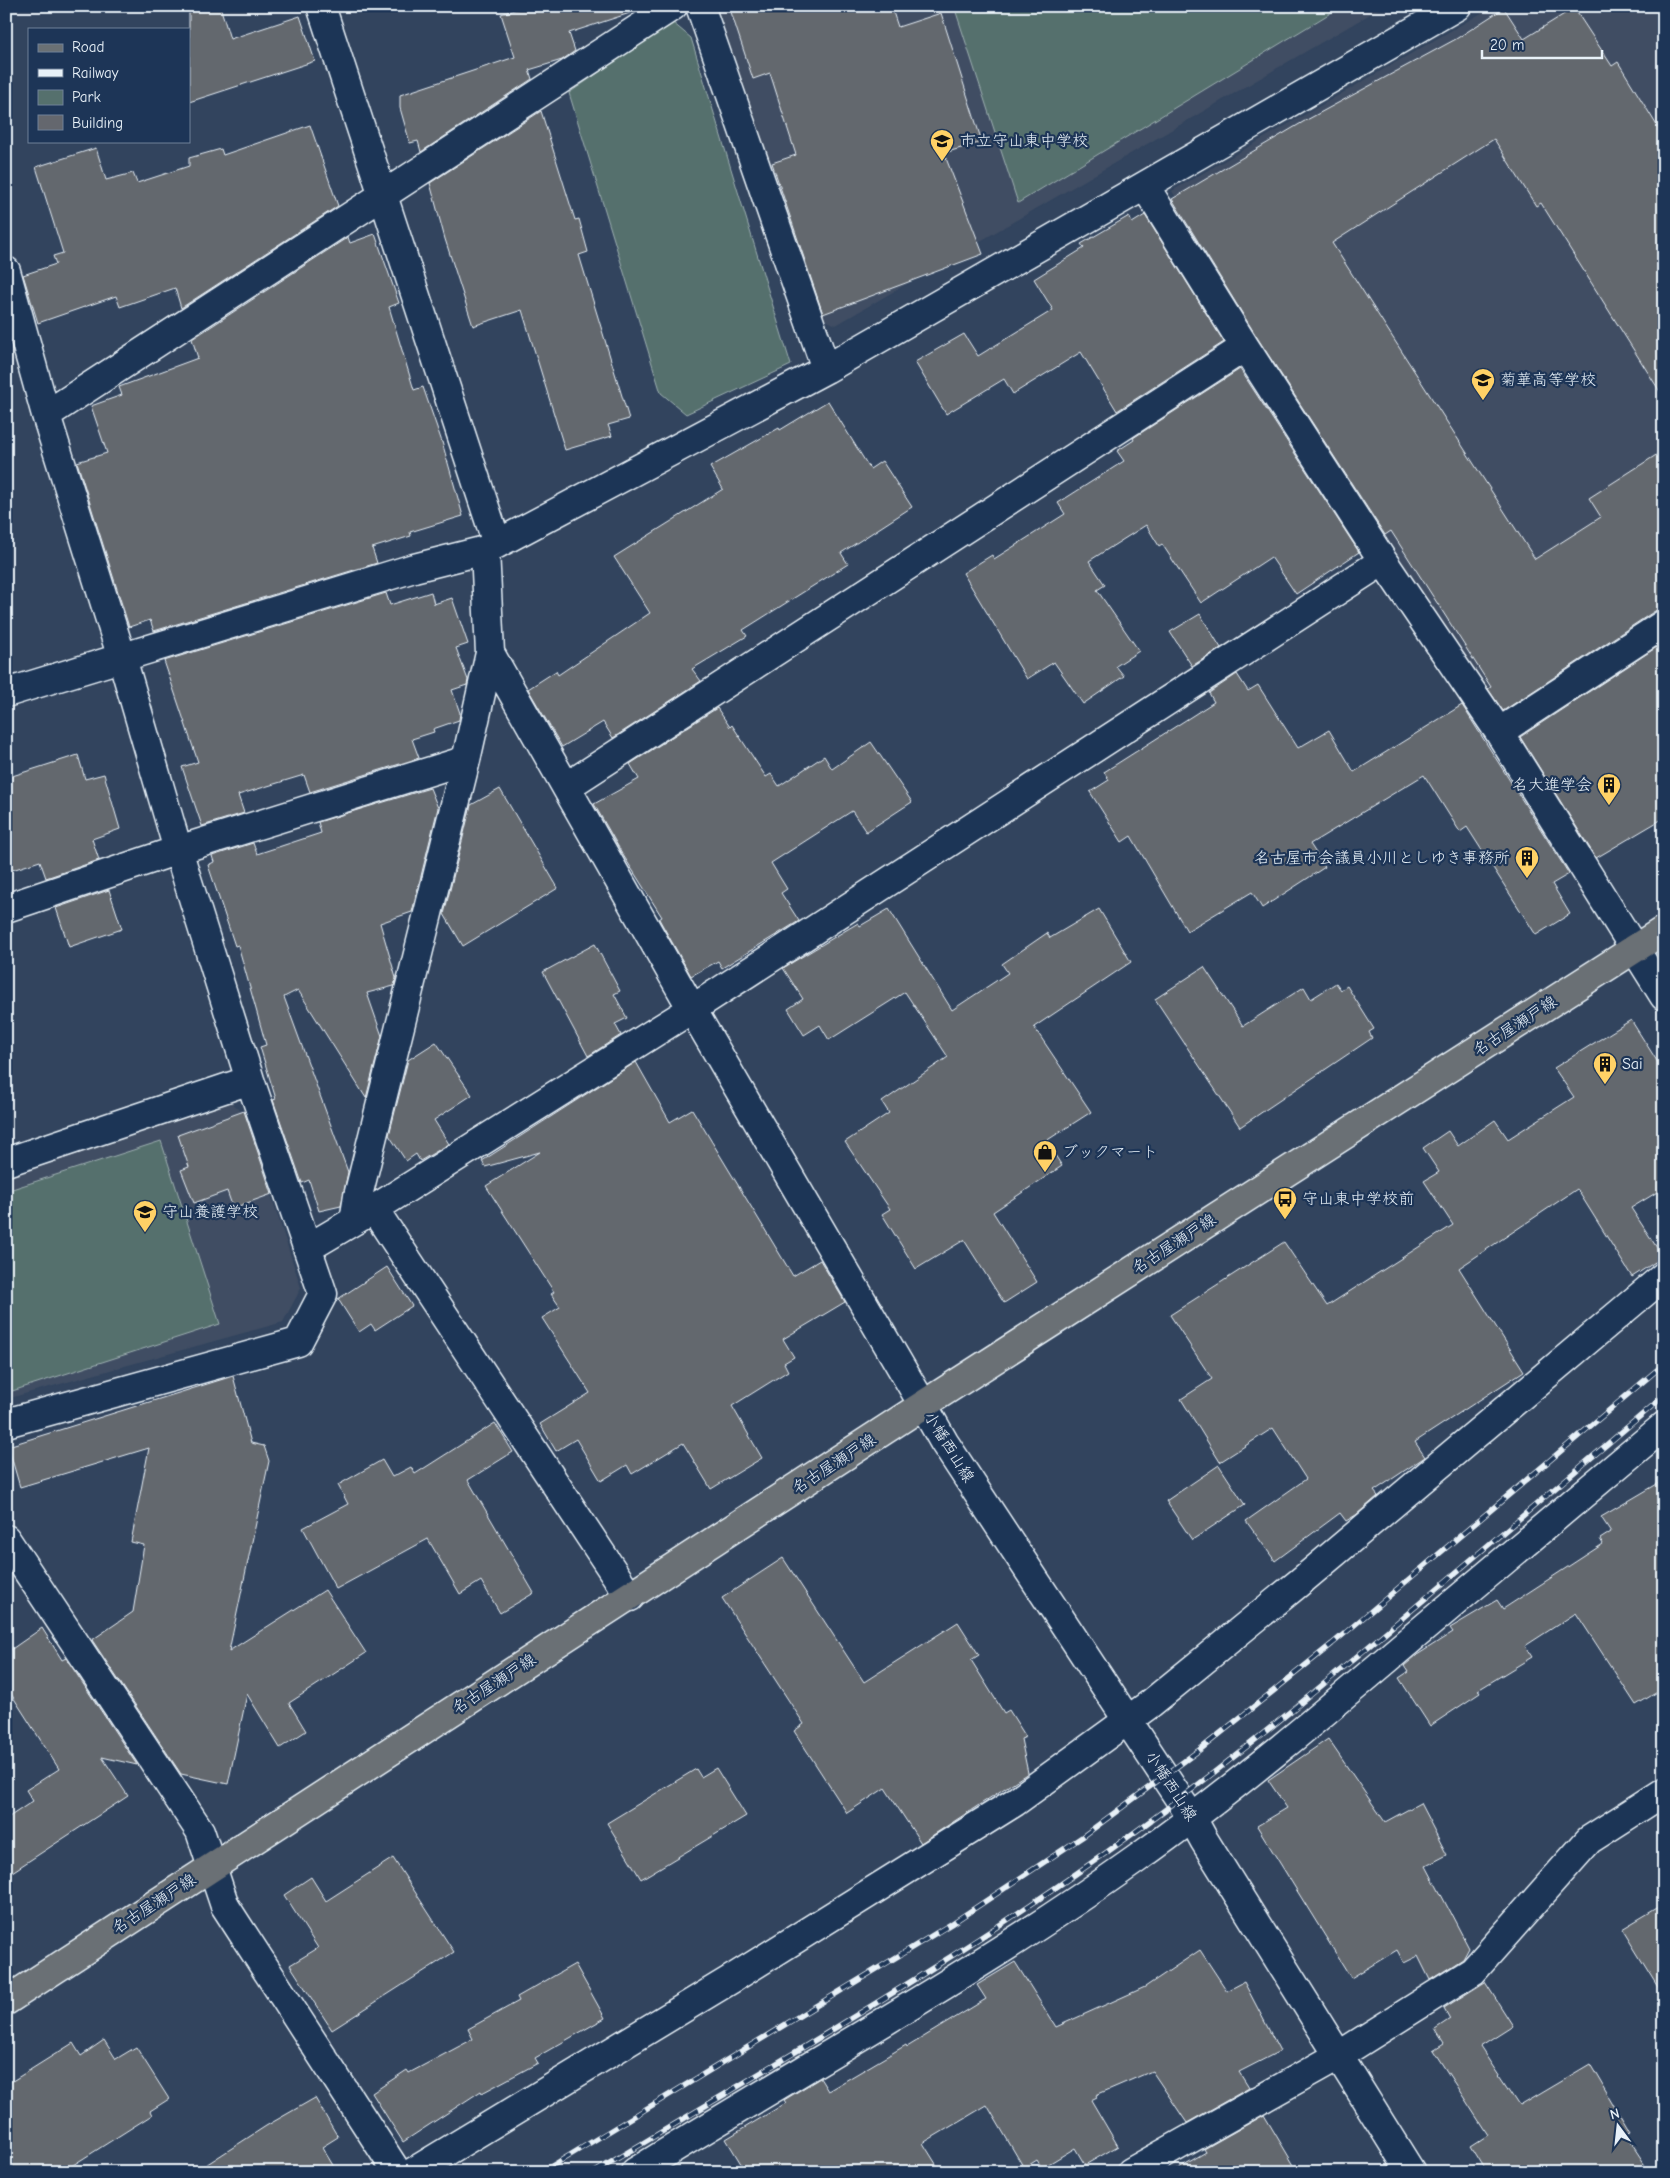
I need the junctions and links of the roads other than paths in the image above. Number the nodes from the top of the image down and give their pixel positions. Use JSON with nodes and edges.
{"nodes":[{"id":1,"x":321,"y":6,"type":"edge"},
{"id":2,"x":673,"y":6,"type":"edge"},
{"id":3,"x":700,"y":6,"type":"edge"},
{"id":4,"x":1457,"y":6,"type":"edge"},
{"id":5,"x":1145,"y":186,"type":"junction"},
{"id":6,"x":383,"y":194,"type":"junction"},
{"id":7,"x":6,"y":271,"type":"edge"},
{"id":8,"x":1245,"y":347,"type":"junction"},
{"id":9,"x":826,"y":369,"type":"junction"},
{"id":10,"x":46,"y":415,"type":"junction"},
{"id":11,"x":491,"y":547,"type":"junction"},
{"id":12,"x":1383,"y":561,"type":"junction"},
{"id":13,"x":1664,"y":624,"type":"edge"},
{"id":14,"x":490,"y":653,"type":"junction"},
{"id":15,"x":122,"y":658,"type":"junction"},
{"id":16,"x":6,"y":693,"type":"edge"},
{"id":17,"x":1499,"y":732,"type":"junction"},
{"id":18,"x":466,"y":760,"type":"junction"},
{"id":19,"x":566,"y":787,"type":"junction"},
{"id":20,"x":178,"y":850,"type":"junction"},
{"id":21,"x":6,"y":908,"type":"edge"},
{"id":22,"x":1664,"y":930,"type":"edge"},
{"id":23,"x":1633,"y":950,"type":"junction"},
{"id":24,"x":1664,"y":996,"type":"edge"},
{"id":25,"x":692,"y":1009,"type":"junction"},
{"id":26,"x":250,"y":1080,"type":"junction"},
{"id":27,"x":6,"y":1162,"type":"edge"},
{"id":28,"x":364,"y":1215,"type":"junction"},
{"id":29,"x":308,"y":1248,"type":"junction"},
{"id":30,"x":1664,"y":1276,"type":"edge"},
{"id":31,"x":923,"y":1405,"type":"junction"},
{"id":32,"x":6,"y":1423,"type":"edge"},
{"id":33,"x":1664,"y":1426,"type":"edge"},
{"id":34,"x":6,"y":1539,"type":"edge"},
{"id":35,"x":630,"y":1597,"type":"junction"},
{"id":36,"x":1128,"y":1720,"type":"junction"},
{"id":37,"x":1664,"y":1792,"type":"edge"},
{"id":38,"x":1192,"y":1818,"type":"junction"},
{"id":39,"x":211,"y":1866,"type":"junction"},
{"id":40,"x":6,"y":2001,"type":"edge"},
{"id":41,"x":1338,"y":2056,"type":"junction"},
{"id":42,"x":397,"y":2172,"type":"edge"},
{"id":43,"x":413,"y":2172,"type":"edge"},
{"id":44,"x":635,"y":2172,"type":"edge"},
{"id":45,"x":1132,"y":2172,"type":"edge"},
{"id":46,"x":1411,"y":2172,"type":"edge"}],
"edges":[{"from":1,"to":6,"type":"street"},
{"from":2,"to":6,"type":"street"},
{"from":3,"to":9,"type":"street"},
{"from":4,"to":5,"type":"street"},
{"from":5,"to":8,"type":"street"},
{"from":5,"to":9,"type":"street"},
{"from":6,"to":10,"type":"street"},
{"from":6,"to":11,"type":"street"},
{"from":7,"to":10,"type":"street"},
{"from":8,"to":12,"type":"street"},
{"from":8,"to":19,"type":"street"},
{"from":9,"to":11,"type":"street"},
{"from":10,"to":15,"type":"street"},
{"from":11,"to":14,"type":"street"},
{"from":11,"to":15,"type":"street"},
{"from":12,"to":17,"type":"street"},
{"from":12,"to":25,"type":"street"},
{"from":13,"to":17,"type":"street"},
{"from":14,"to":18,"type":"street"},
{"from":14,"to":19,"type":"street","name":"小幡西山線"},
{"from":15,"to":16,"type":"street"},
{"from":15,"to":20,"type":"street"},
{"from":17,"to":23,"type":"street"},
{"from":18,"to":20,"type":"street"},
{"from":18,"to":28,"type":"street"},
{"from":19,"to":25,"type":"street","name":"小幡西山線"},
{"from":20,"to":21,"type":"street"},
{"from":20,"to":26,"type":"street"},
{"from":22,"to":23,"type":"main road","name":"名古屋瀬戸線"},
{"from":23,"to":24,"type":"street"},
{"from":23,"to":31,"type":"main road","name":"名古屋瀬戸線"},
{"from":25,"to":28,"type":"street"},
{"from":25,"to":31,"type":"street","name":"小幡西山線"},
{"from":26,"to":27,"type":"street"},
{"from":26,"to":29,"type":"street"},
{"from":28,"to":29,"type":"street"},
{"from":28,"to":35,"type":"street"},
{"from":29,"to":32,"type":"street"},
{"from":30,"to":36,"type":"street"},
{"from":31,"to":35,"type":"main road","name":"名古屋瀬戸線"},
{"from":31,"to":36,"type":"street","name":"小幡西山線"},
{"from":33,"to":38,"type":"street"},
{"from":34,"to":39,"type":"street"},
{"from":35,"to":39,"type":"main road","name":"名古屋瀬戸線"},
{"from":36,"to":38,"type":"street","name":"小幡西山線"},
{"from":36,"to":43,"type":"street"},
{"from":37,"to":41,"type":"street"},
{"from":38,"to":41,"type":"street","name":"小幡西山線"},
{"from":38,"to":44,"type":"street"},
{"from":39,"to":40,"type":"main road","name":"名古屋瀬戸線"},
{"from":39,"to":42,"type":"street"},
{"from":41,"to":45,"type":"street"},
{"from":41,"to":46,"type":"street","name":"小幡西山線"}]}
